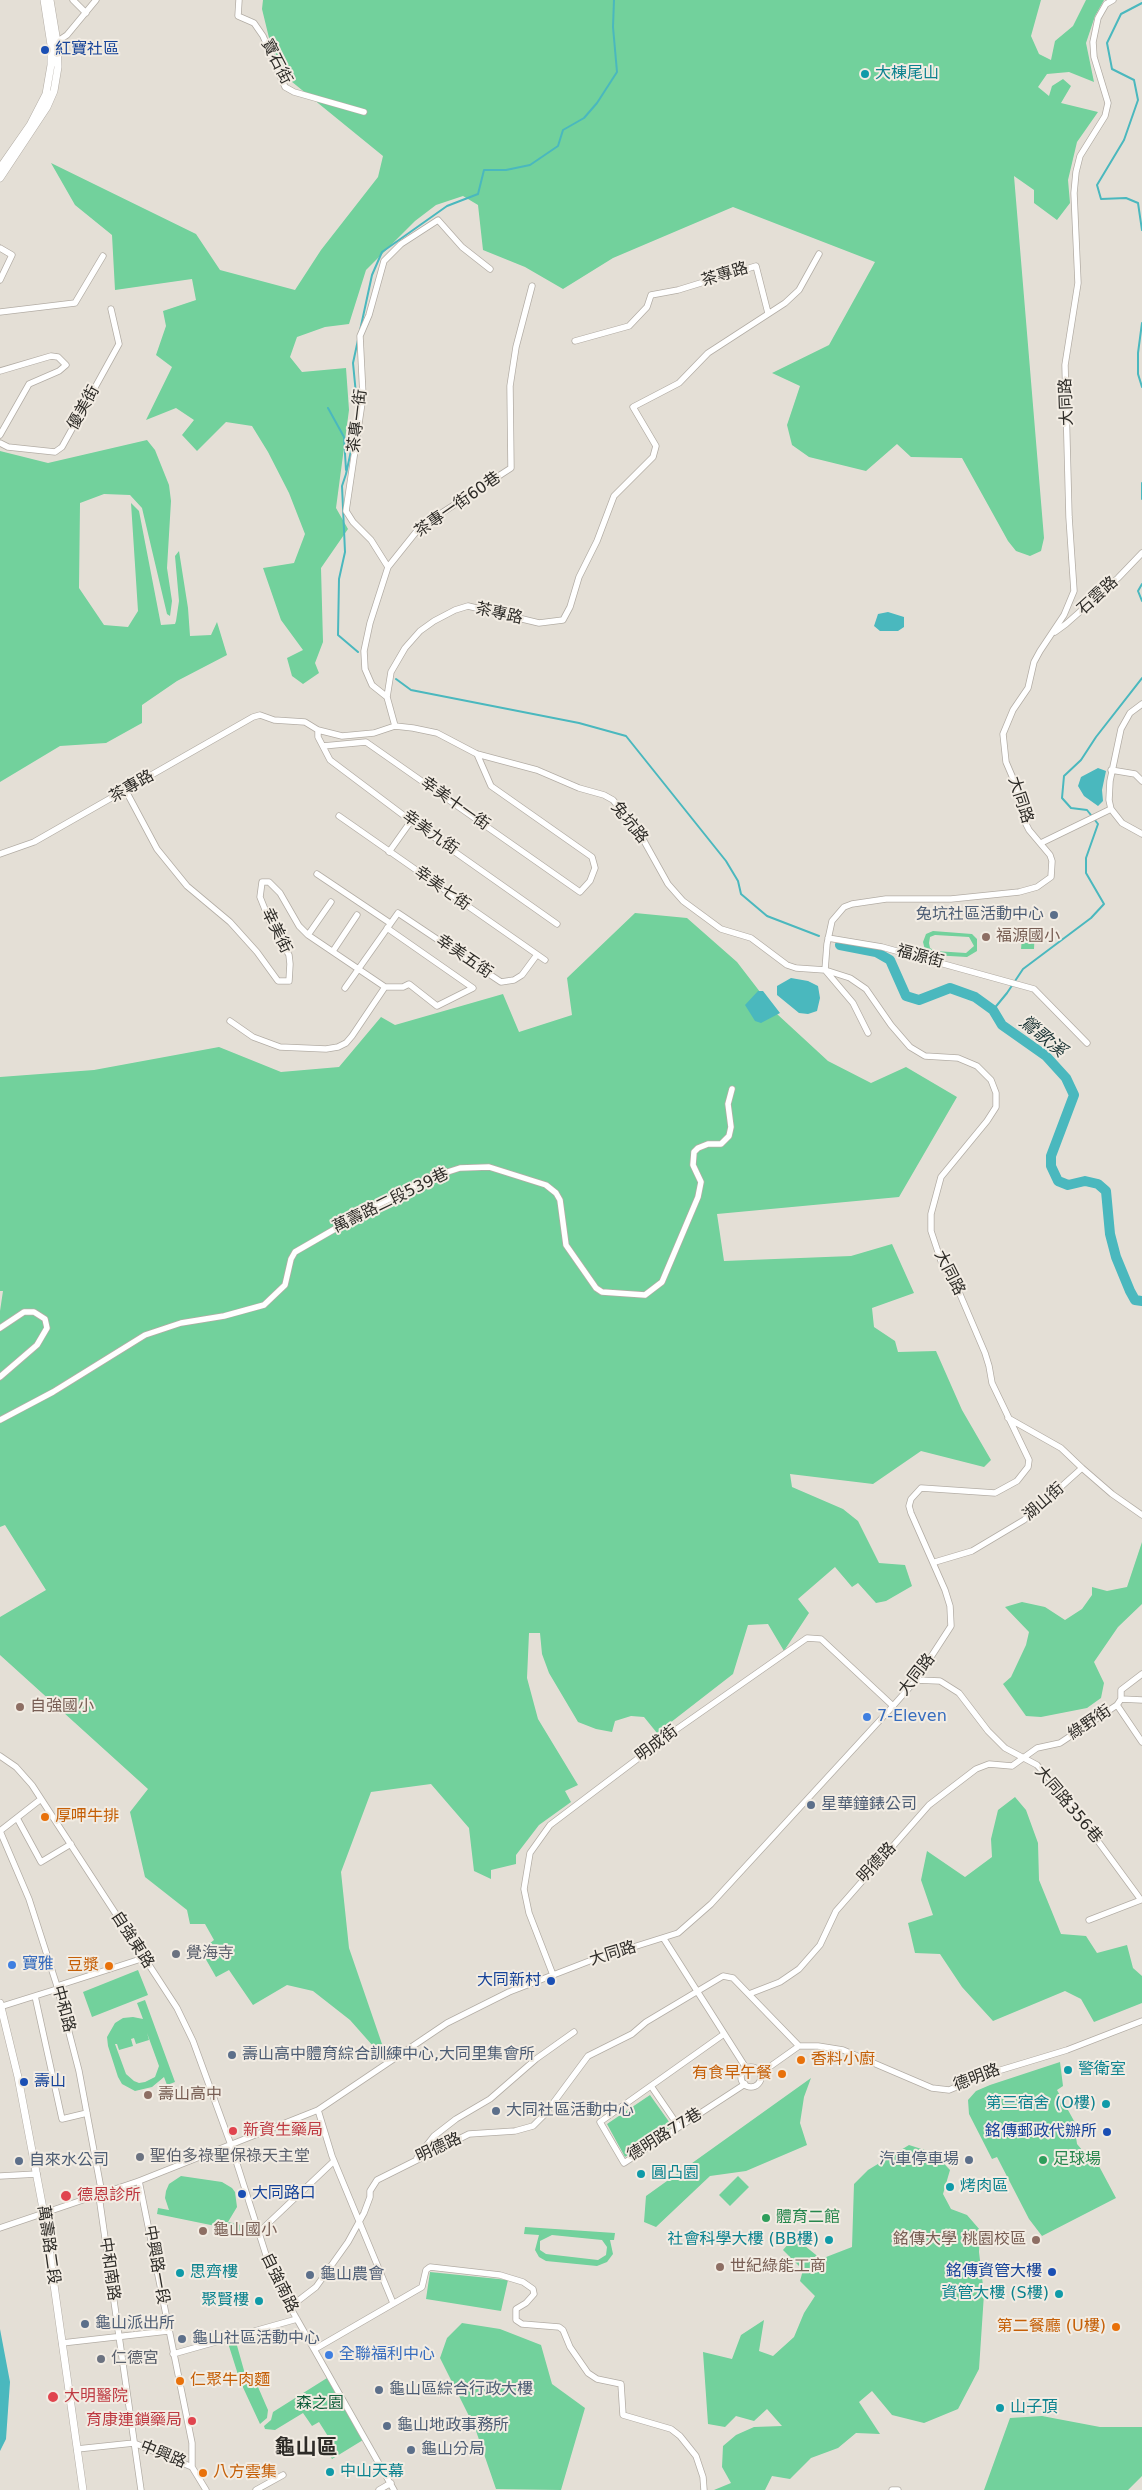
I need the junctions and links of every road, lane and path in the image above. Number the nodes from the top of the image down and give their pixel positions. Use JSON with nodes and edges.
{"nodes":[{"id":1,"x":44,"y":0,"type":"edge"},
{"id":2,"x":50,"y":0,"type":"edge"},
{"id":3,"x":73,"y":0,"type":"edge"},
{"id":4,"x":96,"y":0,"type":"edge"},
{"id":5,"x":239,"y":0,"type":"edge"},
{"id":6,"x":1113,"y":0,"type":"edge"},
{"id":7,"x":1107,"y":2,"type":"edge"},
{"id":8,"x":86,"y":13,"type":"junction"},
{"id":9,"x":54,"y":44,"type":"junction"},
{"id":10,"x":364,"y":112,"type":"dead end"},
{"id":11,"x":0,"y":168,"type":"edge"},
{"id":12,"x":0,"y":178,"type":"edge"},
{"id":13,"x":0,"y":248,"type":"edge"},
{"id":14,"x":819,"y":254,"type":"dead end"},
{"id":15,"x":103,"y":256,"type":"dead end"},
{"id":16,"x":490,"y":269,"type":"dead end"},
{"id":17,"x":0,"y":280,"type":"edge"},
{"id":18,"x":532,"y":286,"type":"dead end"},
{"id":19,"x":111,"y":308,"type":"dead end"},
{"id":20,"x":0,"y":312,"type":"edge"},
{"id":21,"x":768,"y":312,"type":"junction"},
{"id":22,"x":575,"y":341,"type":"dead end"},
{"id":23,"x":0,"y":371,"type":"edge"},
{"id":24,"x":0,"y":435,"type":"edge"},
{"id":25,"x":0,"y":443,"type":"edge"},
{"id":26,"x":1142,"y":553,"type":"edge"},
{"id":27,"x":388,"y":567,"type":"junction"},
{"id":28,"x":1051,"y":634,"type":"junction"},
{"id":29,"x":387,"y":697,"type":"junction"},
{"id":30,"x":1142,"y":704,"type":"edge"},
{"id":31,"x":395,"y":726,"type":"junction"},
{"id":32,"x":318,"y":730,"type":"junction"},
{"id":33,"x":323,"y":746,"type":"junction"},
{"id":34,"x":476,"y":754,"type":"junction"},
{"id":35,"x":1112,"y":770,"type":"junction"},
{"id":36,"x":1142,"y":781,"type":"edge"},
{"id":37,"x":126,"y":790,"type":"junction"},
{"id":38,"x":1111,"y":809,"type":"junction"},
{"id":39,"x":339,"y":816,"type":"dead end"},
{"id":40,"x":411,"y":821,"type":"junction"},
{"id":41,"x":1142,"y":834,"type":"edge"},
{"id":42,"x":1041,"y":843,"type":"junction"},
{"id":43,"x":389,"y":852,"type":"junction"},
{"id":44,"x":0,"y":854,"type":"edge"},
{"id":45,"x":317,"y":874,"type":"dead end"},
{"id":46,"x":331,"y":902,"type":"dead end"},
{"id":47,"x":357,"y":915,"type":"dead end"},
{"id":48,"x":557,"y":924,"type":"dead end"},
{"id":49,"x":388,"y":926,"type":"junction"},
{"id":50,"x":308,"y":935,"type":"junction"},
{"id":51,"x":828,"y":938,"type":"junction"},
{"id":52,"x":333,"y":951,"type":"junction"},
{"id":53,"x":536,"y":956,"type":"junction"},
{"id":54,"x":545,"y":960,"type":"dead end"},
{"id":55,"x":358,"y":968,"type":"junction"},
{"id":56,"x":825,"y":970,"type":"junction"},
{"id":57,"x":385,"y":987,"type":"junction"},
{"id":58,"x":345,"y":988,"type":"dead end"},
{"id":59,"x":230,"y":1021,"type":"dead end"},
{"id":60,"x":868,"y":1033,"type":"dead end"},
{"id":61,"x":1087,"y":1043,"type":"dead end"},
{"id":62,"x":732,"y":1089,"type":"dead end"},
{"id":63,"x":0,"y":1328,"type":"edge"},
{"id":64,"x":0,"y":1377,"type":"edge"},
{"id":65,"x":1008,"y":1418,"type":"junction"},
{"id":66,"x":0,"y":1420,"type":"edge"},
{"id":67,"x":1082,"y":1468,"type":"junction"},
{"id":68,"x":1142,"y":1515,"type":"edge"},
{"id":69,"x":935,"y":1562,"type":"junction"},
{"id":70,"x":1142,"y":1674,"type":"edge"},
{"id":71,"x":916,"y":1680,"type":"junction"},
{"id":72,"x":1121,"y":1699,"type":"junction"},
{"id":73,"x":1142,"y":1700,"type":"edge"},
{"id":74,"x":1116,"y":1705,"type":"junction"},
{"id":75,"x":893,"y":1706,"type":"junction"},
{"id":76,"x":1142,"y":1742,"type":"edge"},
{"id":77,"x":0,"y":1756,"type":"edge"},
{"id":78,"x":1024,"y":1757,"type":"junction"},
{"id":79,"x":41,"y":1799,"type":"junction"},
{"id":80,"x":16,"y":1818,"type":"junction"},
{"id":81,"x":0,"y":1831,"type":"edge"},
{"id":82,"x":71,"y":1844,"type":"junction"},
{"id":83,"x":1089,"y":1920,"type":"dead end"},
{"id":84,"x":664,"y":1939,"type":"junction"},
{"id":85,"x":144,"y":1958,"type":"junction"},
{"id":86,"x":553,"y":1975,"type":"junction"},
{"id":87,"x":57,"y":1987,"type":"junction"},
{"id":88,"x":697,"y":1991,"type":"junction"},
{"id":89,"x":749,"y":1994,"type":"junction"},
{"id":90,"x":35,"y":1996,"type":"junction"},
{"id":91,"x":0,"y":2006,"type":"edge"},
{"id":92,"x":1142,"y":2021,"type":"edge"},
{"id":93,"x":574,"y":2032,"type":"dead end"},
{"id":94,"x":724,"y":2034,"type":"junction"},
{"id":95,"x":799,"y":2046,"type":"junction"},
{"id":96,"x":746,"y":2068,"type":"junction"},
{"id":97,"x":761,"y":2073,"type":"junction"},
{"id":98,"x":745,"y":2084,"type":"junction"},
{"id":99,"x":651,"y":2086,"type":"junction"},
{"id":100,"x":318,"y":2110,"type":"junction"},
{"id":101,"x":87,"y":2113,"type":"junction"},
{"id":102,"x":679,"y":2127,"type":"junction"},
{"id":103,"x":231,"y":2145,"type":"junction"},
{"id":104,"x":418,"y":2158,"type":"junction"},
{"id":105,"x":334,"y":2161,"type":"junction"},
{"id":106,"x":37,"y":2174,"type":"junction"},
{"id":107,"x":0,"y":2176,"type":"edge"},
{"id":108,"x":139,"y":2181,"type":"junction"},
{"id":109,"x":101,"y":2195,"type":"junction"},
{"id":110,"x":44,"y":2214,"type":"junction"},
{"id":111,"x":360,"y":2222,"type":"junction"},
{"id":112,"x":0,"y":2228,"type":"edge"},
{"id":113,"x":258,"y":2234,"type":"junction"},
{"id":114,"x":393,"y":2303,"type":"junction"},
{"id":115,"x":290,"y":2307,"type":"junction"},
{"id":116,"x":297,"y":2319,"type":"junction"},
{"id":117,"x":168,"y":2330,"type":"junction"},
{"id":118,"x":119,"y":2336,"type":"junction"},
{"id":119,"x":62,"y":2343,"type":"junction"},
{"id":120,"x":315,"y":2349,"type":"junction"},
{"id":121,"x":172,"y":2354,"type":"junction"},
{"id":122,"x":134,"y":2443,"type":"junction"},
{"id":123,"x":77,"y":2449,"type":"junction"},
{"id":124,"x":192,"y":2467,"type":"junction"},
{"id":125,"x":283,"y":2475,"type":"dead end"},
{"id":126,"x":390,"y":2483,"type":"junction"},
{"id":127,"x":82,"y":2490,"type":"edge"},
{"id":128,"x":141,"y":2490,"type":"edge"},
{"id":129,"x":206,"y":2490,"type":"edge"},
{"id":130,"x":256,"y":2490,"type":"edge"},
{"id":131,"x":379,"y":2490,"type":"edge"},
{"id":132,"x":394,"y":2490,"type":"edge"},
{"id":133,"x":704,"y":2490,"type":"edge"},
{"id":134,"x":892,"y":2490,"type":"edge"},
{"id":135,"x":898,"y":2490,"type":"edge"}],
"edges":[{"from":1,"to":9,"type":"main road"},
{"from":2,"to":9,"type":"main road"},
{"from":3,"to":8,"type":"street"},
{"from":4,"to":8,"type":"street"},
{"from":5,"to":10,"type":"street","name":"寶石街"},
{"from":6,"to":7,"type":"street","name":"大同路"},
{"from":7,"to":28,"type":"street","name":"大同路"},
{"from":8,"to":9,"type":"street"},
{"from":9,"to":11,"type":"main road"},
{"from":9,"to":12,"type":"main road"},
{"from":13,"to":17,"type":"street"},
{"from":14,"to":21,"type":"street","name":"茶專路"},
{"from":15,"to":20,"type":"street"},
{"from":16,"to":27,"type":"street","name":"茶專一街"},
{"from":18,"to":27,"type":"street","name":"茶專一街60巷"},
{"from":19,"to":25,"type":"street","name":"優美街"},
{"from":21,"to":22,"type":"street","name":"茶專路"},
{"from":21,"to":29,"type":"street","name":"茶專路"},
{"from":23,"to":24,"type":"street"},
{"from":26,"to":28,"type":"street","name":"石雲路"},
{"from":27,"to":29,"type":"street"},
{"from":28,"to":42,"type":"street","name":"大同路"},
{"from":29,"to":31,"type":"street","name":"茶專路"},
{"from":30,"to":35,"type":"street"},
{"from":31,"to":32,"type":"street","name":"茶專路"},
{"from":31,"to":34,"type":"street","name":"兔坑路"},
{"from":32,"to":33,"type":"street","name":"幸美九街"},
{"from":32,"to":37,"type":"street","name":"茶專路"},
{"from":33,"to":34,"type":"street","name":"幸美十一街"},
{"from":33,"to":40,"type":"street","name":"幸美九街"},
{"from":34,"to":56,"type":"street","name":"兔坑路"},
{"from":35,"to":36,"type":"street"},
{"from":35,"to":38,"type":"street"},
{"from":37,"to":44,"type":"street","name":"茶專路"},
{"from":37,"to":50,"type":"street","name":"幸美街"},
{"from":38,"to":41,"type":"street"},
{"from":38,"to":42,"type":"street"},
{"from":39,"to":43,"type":"street","name":"幸美七街"},
{"from":40,"to":43,"type":"street"},
{"from":40,"to":48,"type":"street","name":"幸美九街"},
{"from":42,"to":51,"type":"street","name":"大同路"},
{"from":43,"to":53,"type":"street","name":"幸美七街"},
{"from":45,"to":49,"type":"street"},
{"from":46,"to":50,"type":"street"},
{"from":47,"to":52,"type":"street"},
{"from":49,"to":53,"type":"street","name":"幸美五街"},
{"from":49,"to":55,"type":"street"},
{"from":49,"to":57,"type":"street"},
{"from":50,"to":52,"type":"street","name":"幸美街"},
{"from":51,"to":56,"type":"street","name":"大同路"},
{"from":51,"to":61,"type":"street","name":"福源街"},
{"from":52,"to":55,"type":"street","name":"幸美街"},
{"from":53,"to":54,"type":"street","name":"幸美七街"},
{"from":55,"to":57,"type":"street","name":"幸美街"},
{"from":55,"to":58,"type":"street"},
{"from":56,"to":60,"type":"street"},
{"from":56,"to":65,"type":"street","name":"大同路"},
{"from":57,"to":59,"type":"street"},
{"from":62,"to":66,"type":"street","name":"萬壽路二段539巷"},
{"from":63,"to":64,"type":"street"},
{"from":65,"to":67,"type":"street"},
{"from":65,"to":69,"type":"street","name":"大同路"},
{"from":67,"to":68,"type":"street"},
{"from":67,"to":69,"type":"street","name":"湖山街"},
{"from":69,"to":71,"type":"street","name":"大同路"},
{"from":70,"to":72,"type":"street","name":"綠野街"},
{"from":71,"to":75,"type":"street","name":"大同路"},
{"from":71,"to":78,"type":"street","name":"大同路356巷"},
{"from":72,"to":73,"type":"street"},
{"from":72,"to":74,"type":"street","name":"綠野街"},
{"from":74,"to":76,"type":"street"},
{"from":74,"to":78,"type":"street","name":"綠野街"},
{"from":75,"to":84,"type":"street","name":"大同路"},
{"from":75,"to":86,"type":"street","name":"明成街"},
{"from":77,"to":79,"type":"street","name":"自強東路"},
{"from":78,"to":83,"type":"street","name":"大同路356巷"},
{"from":78,"to":89,"type":"street","name":"明德路"},
{"from":79,"to":80,"type":"street"},
{"from":79,"to":82,"type":"street","name":"自強東路"},
{"from":80,"to":81,"type":"street"},
{"from":80,"to":82,"type":"street"},
{"from":81,"to":87,"type":"street","name":"中和路"},
{"from":82,"to":85,"type":"street","name":"自強東路"},
{"from":84,"to":86,"type":"street","name":"大同路"},
{"from":84,"to":88,"type":"street"},
{"from":85,"to":87,"type":"street"},
{"from":85,"to":103,"type":"street","name":"自強東路"},
{"from":86,"to":100,"type":"street","name":"大同路"},
{"from":87,"to":90,"type":"street"},
{"from":87,"to":101,"type":"street","name":"中和路"},
{"from":88,"to":89,"type":"street","name":"明德路"},
{"from":88,"to":94,"type":"street"},
{"from":88,"to":104,"type":"street","name":"明德路"},
{"from":89,"to":95,"type":"street","name":"明德路"},
{"from":90,"to":91,"type":"street"},
{"from":90,"to":101,"type":"street"},
{"from":91,"to":106,"type":"main road","name":"萬壽路二段"},
{"from":92,"to":95,"type":"street","name":"德明路"},
{"from":93,"to":104,"type":"street"},
{"from":94,"to":96,"type":"street"},
{"from":94,"to":99,"type":"street"},
{"from":95,"to":97,"type":"street"},
{"from":96,"to":97,"type":"street"},
{"from":96,"to":98,"type":"street"},
{"from":97,"to":98,"type":"street"},
{"from":98,"to":102,"type":"street","name":"德明路77巷"},
{"from":99,"to":102,"type":"street"},
{"from":99,"to":102,"type":"street","name":"德明路77巷"},
{"from":100,"to":103,"type":"street","name":"大同路"},
{"from":100,"to":105,"type":"street"},
{"from":101,"to":109,"type":"street","name":"中和路"},
{"from":103,"to":108,"type":"street","name":"大同路"},
{"from":103,"to":113,"type":"street","name":"自強南路"},
{"from":104,"to":111,"type":"street","name":"明德路"},
{"from":105,"to":111,"type":"street"},
{"from":105,"to":113,"type":"street"},
{"from":106,"to":107,"type":"street"},
{"from":106,"to":110,"type":"main road","name":"萬壽路二段"},
{"from":108,"to":109,"type":"street","name":"大同路"},
{"from":108,"to":117,"type":"street","name":"中興路一段"},
{"from":109,"to":110,"type":"street","name":"大同路"},
{"from":109,"to":118,"type":"street","name":"中和南路"},
{"from":110,"to":112,"type":"street","name":"大同路"},
{"from":110,"to":119,"type":"main road","name":"萬壽路二段"},
{"from":111,"to":114,"type":"street"},
{"from":111,"to":115,"type":"street","name":"明德路"},
{"from":113,"to":115,"type":"street","name":"自強南路"},
{"from":114,"to":120,"type":"street"},
{"from":114,"to":133,"type":"street"},
{"from":115,"to":116,"type":"street","name":"自強南路"},
{"from":116,"to":120,"type":"street","name":"自強南路"},
{"from":116,"to":121,"type":"street"},
{"from":117,"to":118,"type":"street"},
{"from":117,"to":121,"type":"street","name":"中興路一段"},
{"from":118,"to":119,"type":"street"},
{"from":118,"to":122,"type":"street","name":"中和南路"},
{"from":119,"to":123,"type":"main road","name":"萬壽路二段"},
{"from":120,"to":126,"type":"street","name":"自強南路"},
{"from":121,"to":124,"type":"street","name":"中興路一段"},
{"from":122,"to":123,"type":"street","name":"中興路"},
{"from":122,"to":124,"type":"street","name":"中興路"},
{"from":122,"to":128,"type":"street","name":"中和南路"},
{"from":123,"to":127,"type":"main road","name":"萬壽路二段"},
{"from":124,"to":129,"type":"street","name":"中興路"},
{"from":125,"to":130,"type":"street"},
{"from":126,"to":131,"type":"street"},
{"from":126,"to":132,"type":"street","name":"自強南路"},
{"from":134,"to":135,"type":"street"}]}
